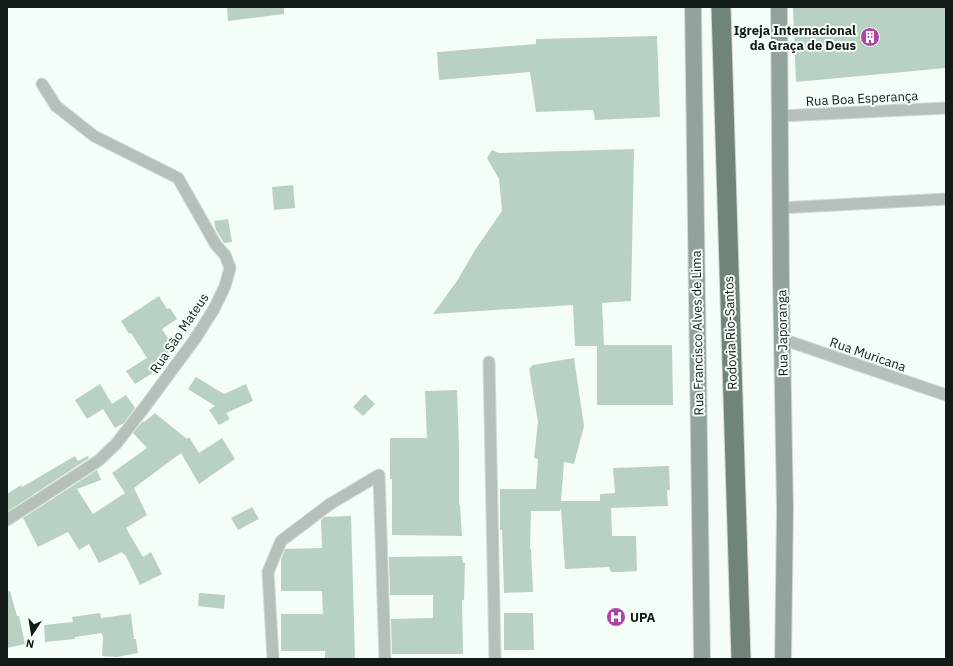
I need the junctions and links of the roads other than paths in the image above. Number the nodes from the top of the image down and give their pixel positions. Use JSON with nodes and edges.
{"nodes":[{"id":1,"x":693,"y":7,"type":"edge"},
{"id":2,"x":721,"y":7,"type":"edge"},
{"id":3,"x":779,"y":7,"type":"edge"},
{"id":4,"x":42,"y":84,"type":"dead end"},
{"id":5,"x":946,"y":108,"type":"edge"},
{"id":6,"x":780,"y":116,"type":"junction"},
{"id":7,"x":946,"y":199,"type":"edge"},
{"id":8,"x":780,"y":208,"type":"junction"},
{"id":9,"x":782,"y":339,"type":"junction"},
{"id":10,"x":489,"y":362,"type":"dead end"},
{"id":11,"x":946,"y":396,"type":"edge"},
{"id":12,"x":7,"y":520,"type":"edge"},
{"id":13,"x":273,"y":659,"type":"edge"},
{"id":14,"x":385,"y":659,"type":"edge"},
{"id":15,"x":495,"y":659,"type":"edge"},
{"id":16,"x":702,"y":659,"type":"edge"},
{"id":17,"x":741,"y":659,"type":"edge"},
{"id":18,"x":783,"y":659,"type":"edge"}],
"edges":[{"from":1,"to":16,"type":"main road","name":"Rua Francisco Alves de Lima"},
{"from":2,"to":17,"type":"highway","name":"Rodovia Rio-Santos"},
{"from":3,"to":6,"type":"main road","name":"Rua Japoranga"},
{"from":4,"to":12,"type":"street","name":"Rua São Mateus"},
{"from":5,"to":6,"type":"street","name":"Rua Boa Esperança"},
{"from":6,"to":8,"type":"main road","name":"Rua Japoranga"},
{"from":7,"to":8,"type":"street"},
{"from":8,"to":9,"type":"main road","name":"Rua Japoranga"},
{"from":9,"to":11,"type":"street","name":"Rua Muricana"},
{"from":9,"to":18,"type":"main road","name":"Rua Japoranga"},
{"from":10,"to":15,"type":"street"},
{"from":13,"to":14,"type":"street"}]}
